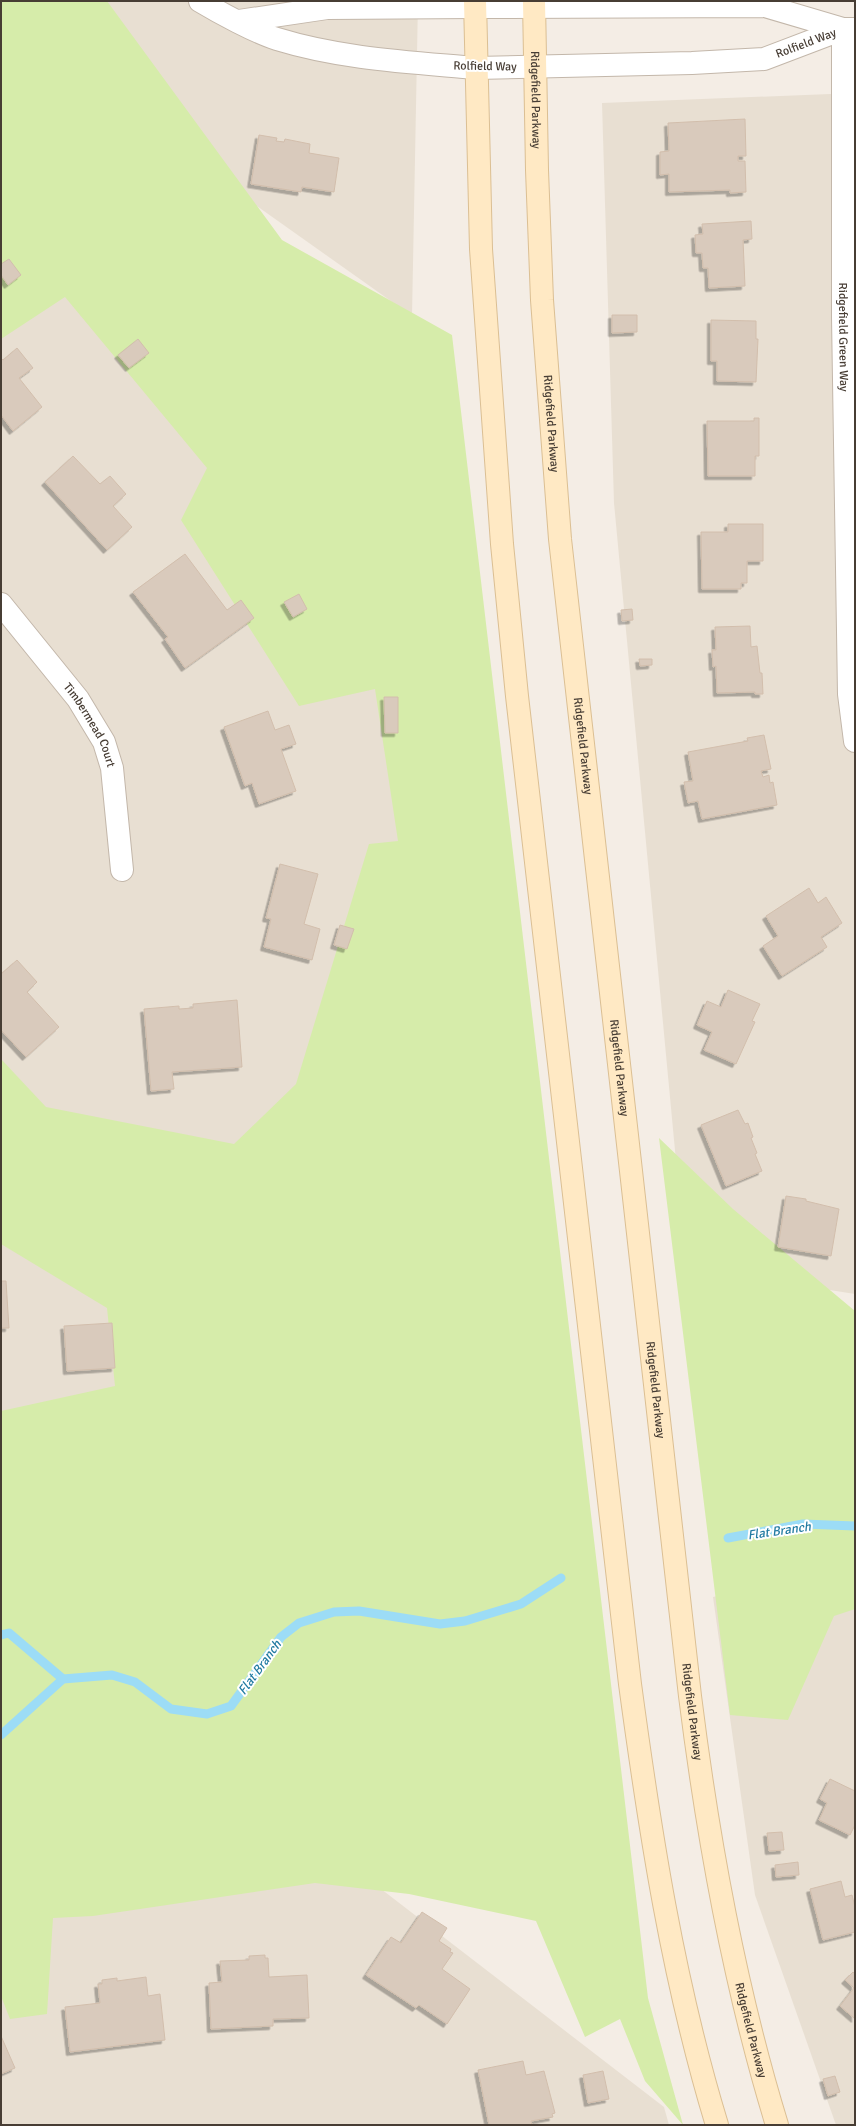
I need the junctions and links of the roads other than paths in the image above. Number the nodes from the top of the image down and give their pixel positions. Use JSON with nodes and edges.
{"nodes":[{"id":1,"x":200,"y":1,"type":"edge"},
{"id":2,"x":475,"y":4,"type":"edge"},
{"id":3,"x":534,"y":4,"type":"edge"},
{"id":4,"x":239,"y":21,"type":"junction"},
{"id":5,"x":849,"y":29,"type":"edge"},
{"id":6,"x":535,"y":66,"type":"junction"},
{"id":7,"x":476,"y":68,"type":"junction"},
{"id":8,"x":1,"y":604,"type":"edge"},
{"id":9,"x":855,"y":741,"type":"edge"},
{"id":10,"x":122,"y":870,"type":"dead end"},
{"id":11,"x":717,"y":2125,"type":"edge"},
{"id":12,"x":776,"y":2125,"type":"edge"}],
"edges":[{"from":1,"to":4,"type":"street","name":"Rolfield Way"},
{"from":2,"to":3,"type":"street","name":"Rolfield Way"},
{"from":2,"to":4,"type":"street","name":"Rolfield Way"},
{"from":2,"to":7,"type":"main road"},
{"from":3,"to":5,"type":"street","name":"Rolfield Way"},
{"from":3,"to":6,"type":"main road","name":"Ridgefield Parkway"},
{"from":4,"to":7,"type":"street","name":"Rolfield Way"},
{"from":5,"to":6,"type":"street","name":"Rolfield Way"},
{"from":5,"to":9,"type":"street","name":"Ridgefield Green Way"},
{"from":6,"to":7,"type":"street","name":"Rolfield Way"},
{"from":6,"to":12,"type":"main road","name":"Ridgefield Parkway"},
{"from":7,"to":11,"type":"main road"},
{"from":8,"to":10,"type":"street","name":"Timbermead Court"}]}
